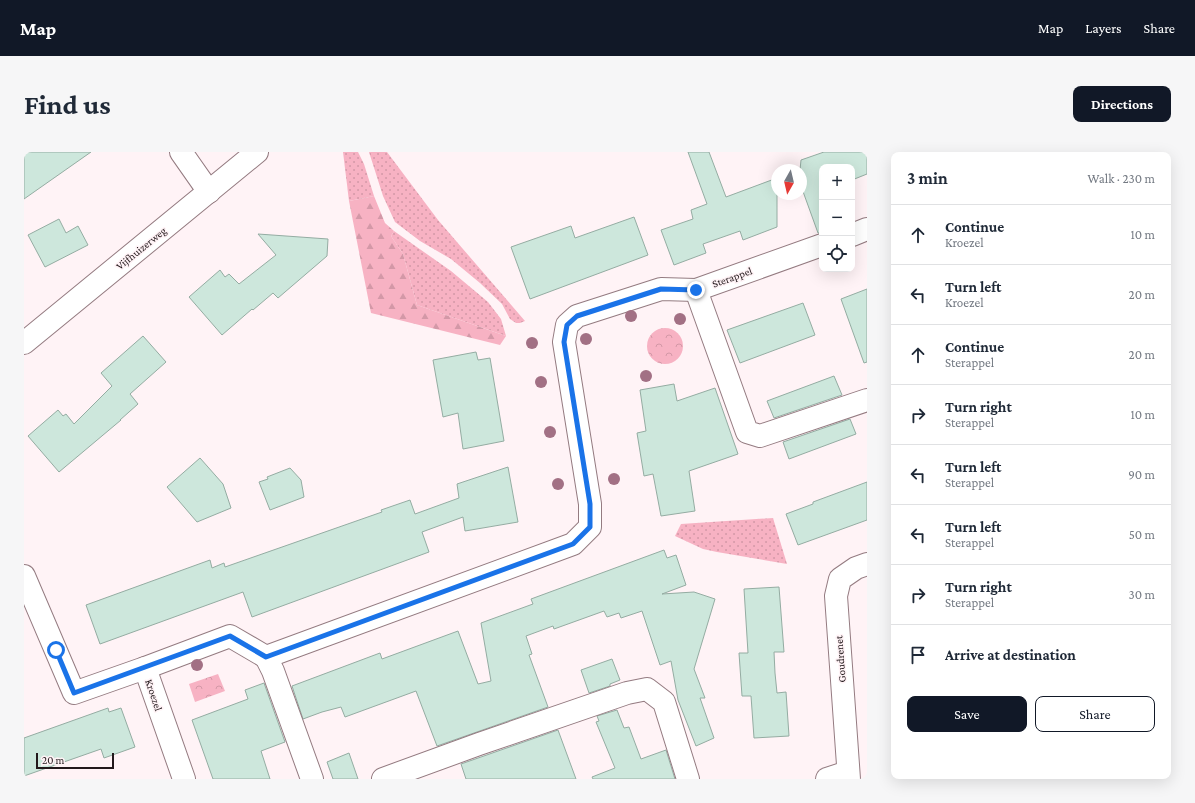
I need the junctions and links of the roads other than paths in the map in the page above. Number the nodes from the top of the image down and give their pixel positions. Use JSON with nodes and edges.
{"nodes":[{"id":1,"x":181,"y":152,"type":"edge"},
{"id":2,"x":257,"y":152,"type":"edge"},
{"id":3,"x":209,"y":192,"type":"junction"},
{"id":4,"x":867,"y":229,"type":"edge"},
{"id":5,"x":855,"y":234,"type":"edge"},
{"id":6,"x":819,"y":247,"type":"edge"},
{"id":7,"x":696,"y":290,"type":"junction"},
{"id":8,"x":24,"y":343,"type":"edge"},
{"id":9,"x":867,"y":400,"type":"edge"},
{"id":10,"x":867,"y":564,"type":"edge"},
{"id":11,"x":24,"y":576,"type":"edge"},
{"id":12,"x":266,"y":657,"type":"junction"},
{"id":13,"x":145,"y":668,"type":"junction"},
{"id":14,"x":848,"y":775,"type":"edge"},
{"id":15,"x":184,"y":779,"type":"edge"},
{"id":16,"x":312,"y":779,"type":"edge"},
{"id":17,"x":383,"y":779,"type":"edge"},
{"id":18,"x":688,"y":779,"type":"edge"},
{"id":19,"x":827,"y":779,"type":"edge"}],
"edges":[{"from":1,"to":3,"type":"street"},
{"from":2,"to":3,"type":"street","name":"Vijfhuizerweg"},
{"from":3,"to":8,"type":"street","name":"Vijfhuizerweg"},
{"from":4,"to":5,"type":"street"},
{"from":6,"to":7,"type":"street","name":"Sterappel"},
{"from":7,"to":9,"type":"street"},
{"from":7,"to":12,"type":"street","name":"Sterappel"},
{"from":10,"to":14,"type":"street","name":"Goudrenet"},
{"from":11,"to":13,"type":"street","name":"Kroezel"},
{"from":12,"to":13,"type":"street"},
{"from":12,"to":16,"type":"street"},
{"from":13,"to":15,"type":"street","name":"Kroezel"},
{"from":14,"to":19,"type":"street","name":"Goudrenet"},
{"from":17,"to":18,"type":"street"}]}
